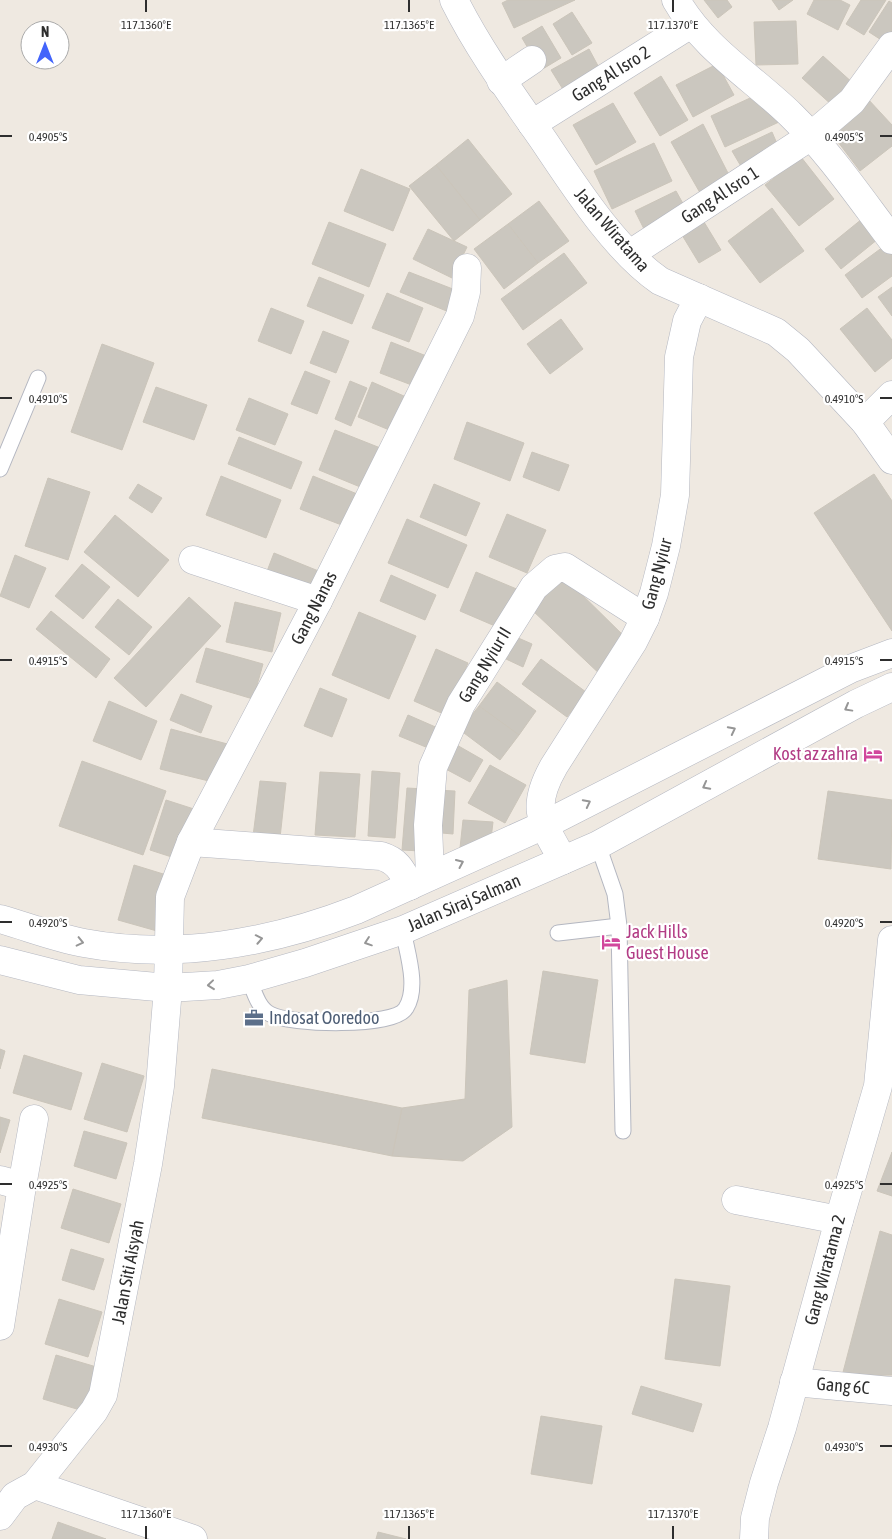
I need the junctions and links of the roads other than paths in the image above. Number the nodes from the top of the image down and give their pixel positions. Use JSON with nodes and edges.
{"nodes":[{"id":1,"x":454,"y":0,"type":"edge"},
{"id":2,"x":676,"y":0,"type":"edge"},
{"id":3,"x":691,"y":24,"type":"junction"},
{"id":4,"x":892,"y":46,"type":"edge"},
{"id":5,"x":532,"y":60,"type":"dead end"},
{"id":6,"x":501,"y":81,"type":"junction"},
{"id":7,"x":532,"y":124,"type":"junction"},
{"id":8,"x":811,"y":136,"type":"junction"},
{"id":9,"x":892,"y":240,"type":"edge"},
{"id":10,"x":630,"y":254,"type":"junction"},
{"id":11,"x":467,"y":268,"type":"dead end"},
{"id":12,"x":699,"y":298,"type":"junction"},
{"id":13,"x":38,"y":378,"type":"dead end"},
{"id":14,"x":892,"y":395,"type":"edge"},
{"id":15,"x":864,"y":422,"type":"junction"},
{"id":16,"x":892,"y":460,"type":"edge"},
{"id":17,"x":0,"y":469,"type":"edge"},
{"id":18,"x":193,"y":560,"type":"dead end"},
{"id":19,"x":318,"y":600,"type":"junction"},
{"id":20,"x":645,"y":618,"type":"junction"},
{"id":21,"x":892,"y":653,"type":"edge"},
{"id":22,"x":892,"y":687,"type":"edge"},
{"id":23,"x":544,"y":825,"type":"junction"},
{"id":24,"x":191,"y":842,"type":"junction"},
{"id":25,"x":598,"y":845,"type":"junction"},
{"id":26,"x":563,"y":860,"type":"junction"},
{"id":27,"x":420,"y":881,"type":"junction"},
{"id":28,"x":0,"y":918,"type":"edge"},
{"id":29,"x":619,"y":926,"type":"junction"},
{"id":30,"x":403,"y":930,"type":"junction"},
{"id":31,"x":558,"y":933,"type":"dead end"},
{"id":32,"x":892,"y":940,"type":"edge"},
{"id":33,"x":168,"y":950,"type":"junction"},
{"id":34,"x":0,"y":960,"type":"edge"},
{"id":35,"x":891,"y":968,"type":"edge"},
{"id":36,"x":249,"y":979,"type":"junction"},
{"id":37,"x":168,"y":988,"type":"junction"},
{"id":38,"x":34,"y":1119,"type":"dead end"},
{"id":39,"x":623,"y":1131,"type":"dead end"},
{"id":40,"x":11,"y":1183,"type":"edge"},
{"id":41,"x":736,"y":1200,"type":"dead end"},
{"id":42,"x":839,"y":1220,"type":"junction"},
{"id":43,"x":0,"y":1326,"type":"edge"},
{"id":44,"x":794,"y":1382,"type":"junction"},
{"id":45,"x":892,"y":1391,"type":"edge"},
{"id":46,"x":35,"y":1486,"type":"junction"},
{"id":47,"x":1,"y":1512,"type":"edge"},
{"id":48,"x":193,"y":1539,"type":"edge"},
{"id":49,"x":754,"y":1539,"type":"edge"}],
"edges":[{"from":1,"to":6,"type":"street","name":"Jalan Wiratama"},
{"from":2,"to":3,"type":"street"},
{"from":3,"to":7,"type":"street","name":"Gang Al Isro 2"},
{"from":3,"to":8,"type":"street"},
{"from":4,"to":8,"type":"street","name":"Gang Al Isro 1"},
{"from":5,"to":6,"type":"street"},
{"from":6,"to":7,"type":"street","name":"Jalan Wiratama"},
{"from":7,"to":10,"type":"street","name":"Jalan Wiratama"},
{"from":8,"to":9,"type":"street"},
{"from":8,"to":10,"type":"street","name":"Gang Al Isro 1"},
{"from":10,"to":12,"type":"street","name":"Jalan Wiratama"},
{"from":11,"to":19,"type":"street","name":"Gang Nanas"},
{"from":12,"to":15,"type":"street","name":"Jalan Wiratama"},
{"from":12,"to":20,"type":"street","name":"Gang Nyiur"},
{"from":13,"to":17,"type":"lane"},
{"from":14,"to":15,"type":"street"},
{"from":15,"to":16,"type":"street","name":"Jalan Wiratama"},
{"from":18,"to":19,"type":"street"},
{"from":19,"to":24,"type":"street","name":"Gang Nanas"},
{"from":20,"to":23,"type":"street","name":"Gang Nyiur"},
{"from":20,"to":27,"type":"street","name":"Gang Nyiur II"},
{"from":23,"to":21,"type":"street","name":"Jalan Siraj Salman","one_way":true},
{"from":22,"to":25,"type":"street","name":"Jalan Siraj Salman","one_way":true},
{"from":23,"to":26,"type":"street","name":"Gang Nyiur"},
{"from":27,"to":23,"type":"street","name":"Jalan Siraj Salman","one_way":true},
{"from":24,"to":27,"type":"street"},
{"from":24,"to":33,"type":"street","name":"Gang Nanas"},
{"from":25,"to":26,"type":"street","name":"Jalan Siraj Salman"},
{"from":25,"to":29,"type":"lane"},
{"from":26,"to":30,"type":"street","name":"Jalan Siraj Salman"},
{"from":33,"to":27,"type":"street","name":"Jalan Siraj Salman","one_way":true},
{"from":28,"to":33,"type":"street","name":"Jalan Siraj Salman","one_way":true},
{"from":29,"to":31,"type":"lane"},
{"from":29,"to":39,"type":"lane"},
{"from":30,"to":36,"type":"street","name":"Jalan Siraj Salman","one_way":true},
{"from":30,"to":36,"type":"lane"},
{"from":32,"to":35,"type":"street","name":"Gang Wiratama 2"},
{"from":33,"to":37,"type":"street","name":"Jalan Siti Aisyah"},
{"from":34,"to":37,"type":"street","name":"Jalan Siraj Salman"},
{"from":35,"to":42,"type":"street","name":"Gang Wiratama 2"},
{"from":36,"to":37,"type":"street","name":"Jalan Siraj Salman","one_way":true},
{"from":37,"to":46,"type":"street","name":"Jalan Siti Aisyah"},
{"from":38,"to":40,"type":"street"},
{"from":40,"to":43,"type":"street"},
{"from":41,"to":42,"type":"street"},
{"from":42,"to":44,"type":"street","name":"Gang Wiratama 2"},
{"from":44,"to":45,"type":"street","name":"Gang 6C"},
{"from":44,"to":49,"type":"street","name":"Gang Wiratama 2"},
{"from":46,"to":47,"type":"street","name":"Jalan Siti Aisyah"},
{"from":46,"to":48,"type":"street"}]}
